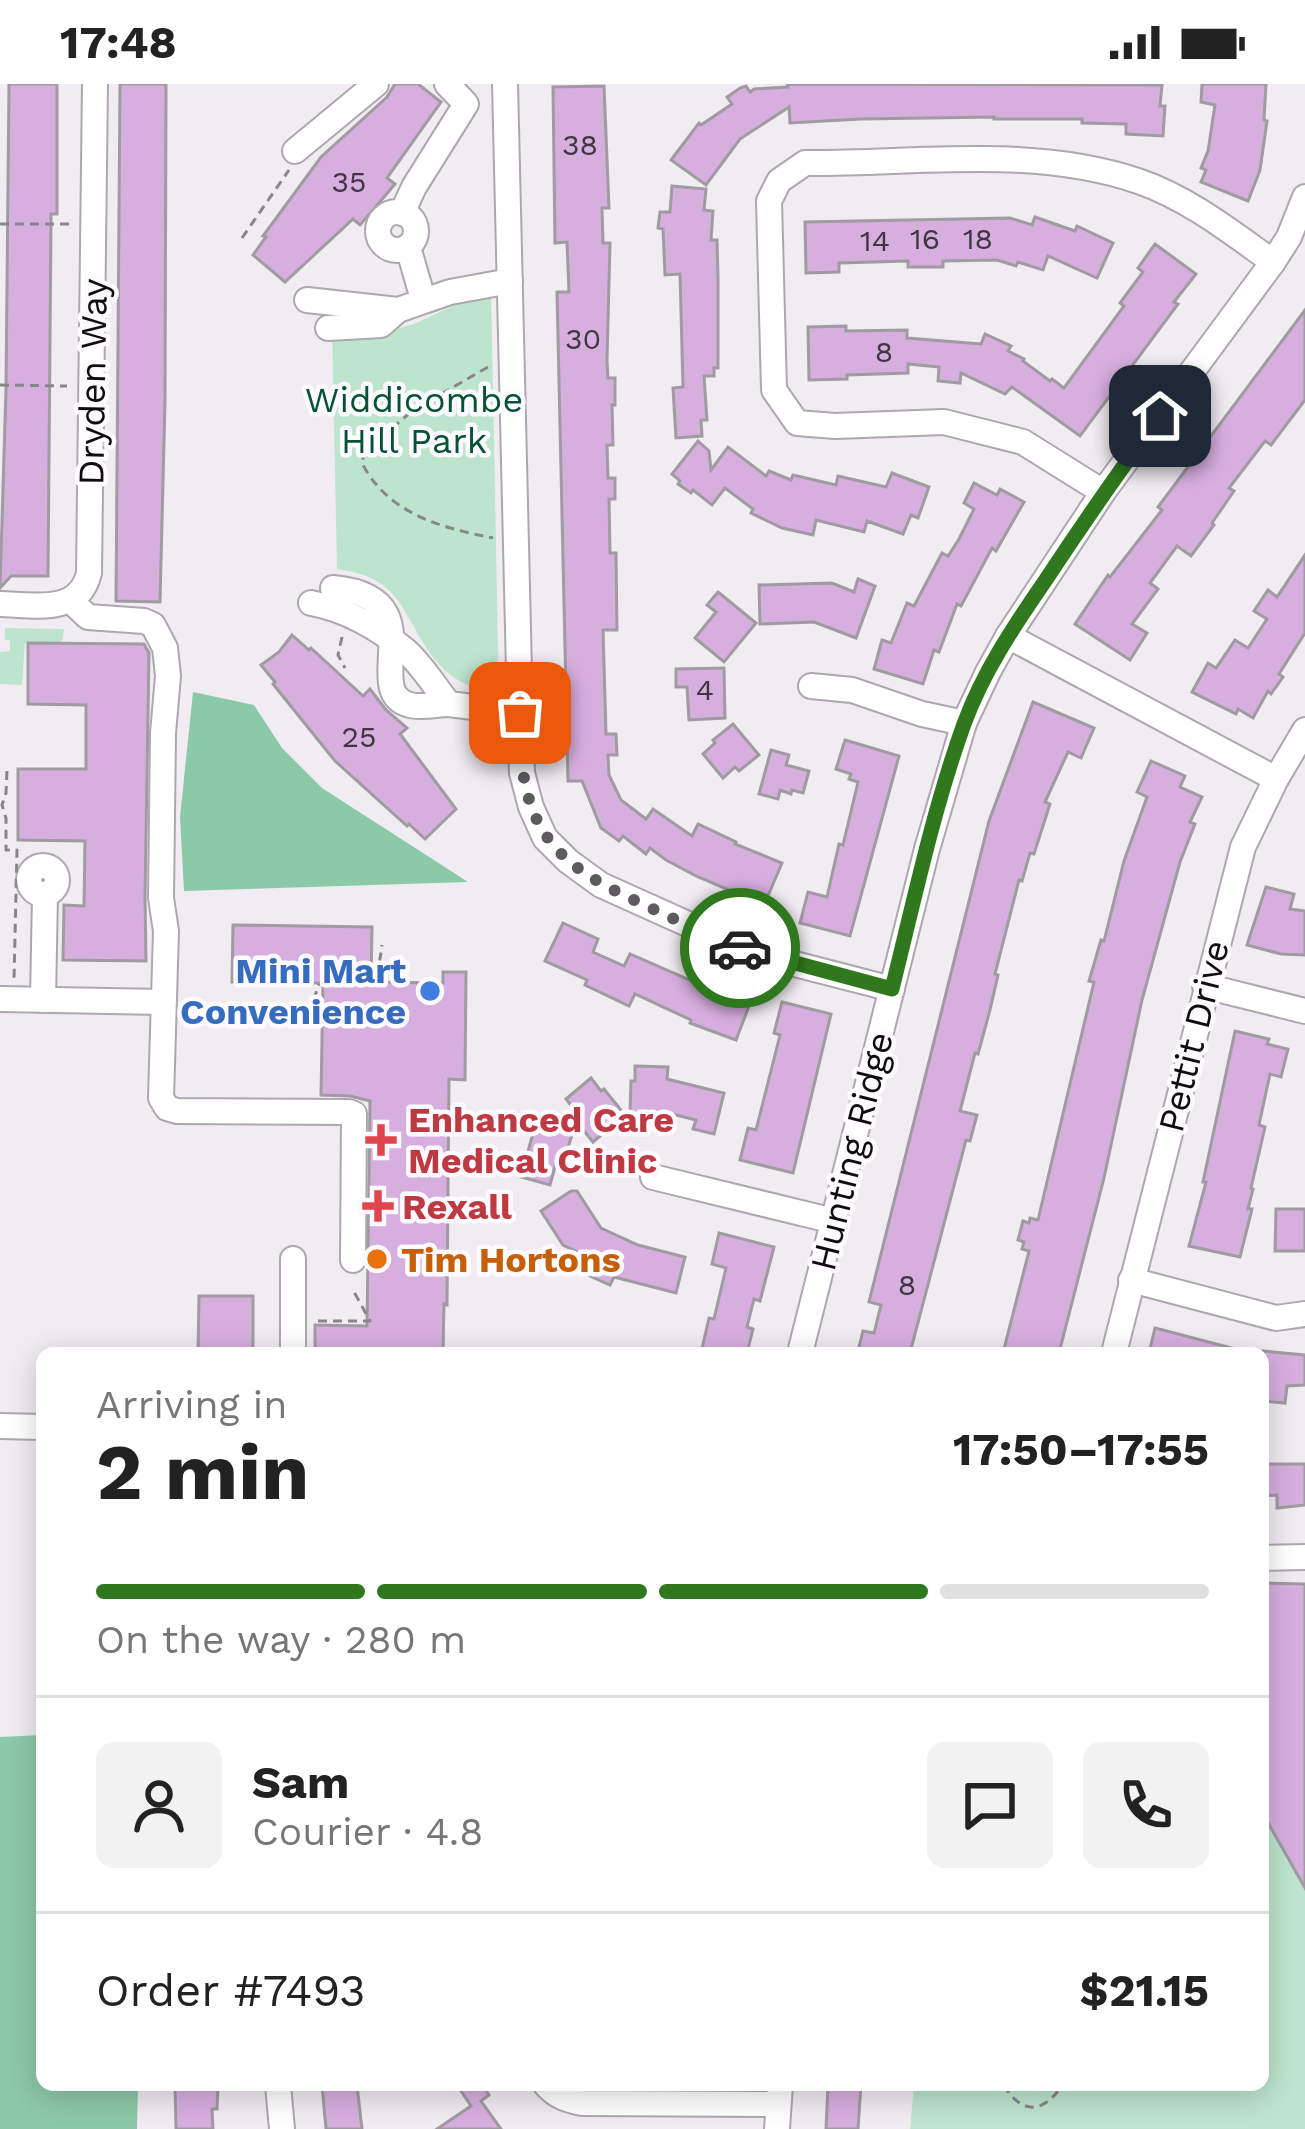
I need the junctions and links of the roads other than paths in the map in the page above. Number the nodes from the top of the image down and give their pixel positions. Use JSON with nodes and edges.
{"nodes":[{"id":1,"x":95,"y":84,"type":"edge"},
{"id":2,"x":376,"y":84,"type":"edge"},
{"id":3,"x":447,"y":84,"type":"edge"},
{"id":4,"x":505,"y":84,"type":"edge"},
{"id":5,"x":295,"y":151,"type":"road end"},
{"id":6,"x":1305,"y":197,"type":"edge"},
{"id":7,"x":1273,"y":262,"type":"junction"},
{"id":8,"x":510,"y":281,"type":"junction"},
{"id":9,"x":423,"y":299,"type":"junction"},
{"id":10,"x":307,"y":300,"type":"dead end"},
{"id":11,"x":398,"y":310,"type":"junction"},
{"id":12,"x":328,"y":328,"type":"dead end"},
{"id":13,"x":1103,"y":492,"type":"junction"},
{"id":14,"x":333,"y":588,"type":"dead end"},
{"id":15,"x":71,"y":601,"type":"junction"},
{"id":16,"x":311,"y":603,"type":"dead end"},
{"id":17,"x":0,"y":604,"type":"edge"},
{"id":18,"x":1008,"y":636,"type":"junction"},
{"id":19,"x":390,"y":640,"type":"junction"},
{"id":20,"x":811,"y":686,"type":"dead end"},
{"id":21,"x":449,"y":704,"type":"junction"},
{"id":22,"x":520,"y":713,"type":"junction"},
{"id":23,"x":964,"y":723,"type":"junction"},
{"id":24,"x":1305,"y":730,"type":"edge"},
{"id":25,"x":1276,"y":779,"type":"junction"},
{"id":26,"x":45,"y":894,"type":"dead end"},
{"id":27,"x":1205,"y":986,"type":"junction"},
{"id":28,"x":892,"y":989,"type":"junction"},
{"id":29,"x":7,"y":990,"type":"edge"},
{"id":30,"x":43,"y":1000,"type":"junction"},
{"id":31,"x":162,"y":1002,"type":"junction"},
{"id":32,"x":1305,"y":1011,"type":"edge"},
{"id":33,"x":653,"y":1177,"type":"dead end"},
{"id":34,"x":834,"y":1221,"type":"junction"},
{"id":35,"x":293,"y":1259,"type":"dead end"},
{"id":36,"x":353,"y":1260,"type":"dead end"},
{"id":37,"x":1131,"y":1280,"type":"junction"},
{"id":38,"x":1305,"y":1315,"type":"edge"},
{"id":39,"x":293,"y":1347,"type":"edge"},
{"id":40,"x":802,"y":1347,"type":"edge"},
{"id":41,"x":1115,"y":1347,"type":"edge"},
{"id":42,"x":0,"y":1426,"type":"edge"},
{"id":43,"x":36,"y":1427,"type":"edge"},
{"id":44,"x":1305,"y":1557,"type":"edge"},
{"id":45,"x":1269,"y":1558,"type":"edge"},
{"id":46,"x":279,"y":2091,"type":"edge"},
{"id":47,"x":552,"y":2091,"type":"edge"},
{"id":48,"x":778,"y":2106,"type":"edge"},
{"id":49,"x":282,"y":2129,"type":"edge"}],
"edges":[{"from":1,"to":15,"type":"street","name":"Dryden Way"},
{"from":2,"to":5,"type":"street"},
{"from":3,"to":9,"type":"street"},
{"from":4,"to":8,"type":"street"},
{"from":6,"to":7,"type":"street","name":"Hunting Ridge"},
{"from":7,"to":13,"type":"street","name":"Hunting Ridge"},
{"from":7,"to":13,"type":"street"},
{"from":8,"to":9,"type":"street"},
{"from":8,"to":22,"type":"street"},
{"from":9,"to":11,"type":"street"},
{"from":10,"to":11,"type":"street"},
{"from":11,"to":12,"type":"street"},
{"from":13,"to":18,"type":"street","name":"Hunting Ridge"},
{"from":14,"to":19,"type":"street"},
{"from":15,"to":17,"type":"street"},
{"from":15,"to":31,"type":"street"},
{"from":16,"to":19,"type":"street"},
{"from":18,"to":23,"type":"street","name":"Hunting Ridge"},
{"from":18,"to":25,"type":"street"},
{"from":19,"to":21,"type":"street"},
{"from":19,"to":21,"type":"street"},
{"from":20,"to":23,"type":"street"},
{"from":21,"to":22,"type":"street"},
{"from":22,"to":28,"type":"street"},
{"from":23,"to":28,"type":"street","name":"Hunting Ridge"},
{"from":24,"to":25,"type":"street","name":"Pettit Drive"},
{"from":25,"to":27,"type":"street","name":"Pettit Drive"},
{"from":26,"to":30,"type":"street"},
{"from":27,"to":32,"type":"street"},
{"from":27,"to":37,"type":"street","name":"Pettit Drive"},
{"from":28,"to":34,"type":"street","name":"Hunting Ridge"},
{"from":29,"to":30,"type":"street"},
{"from":30,"to":31,"type":"street"},
{"from":31,"to":36,"type":"street"},
{"from":33,"to":34,"type":"street"},
{"from":34,"to":40,"type":"street","name":"Hunting Ridge"},
{"from":35,"to":39,"type":"street"},
{"from":37,"to":38,"type":"street"},
{"from":37,"to":41,"type":"street","name":"Pettit Drive"},
{"from":42,"to":43,"type":"street"},
{"from":44,"to":45,"type":"street"},
{"from":46,"to":49,"type":"street"},
{"from":47,"to":48,"type":"street"}]}
